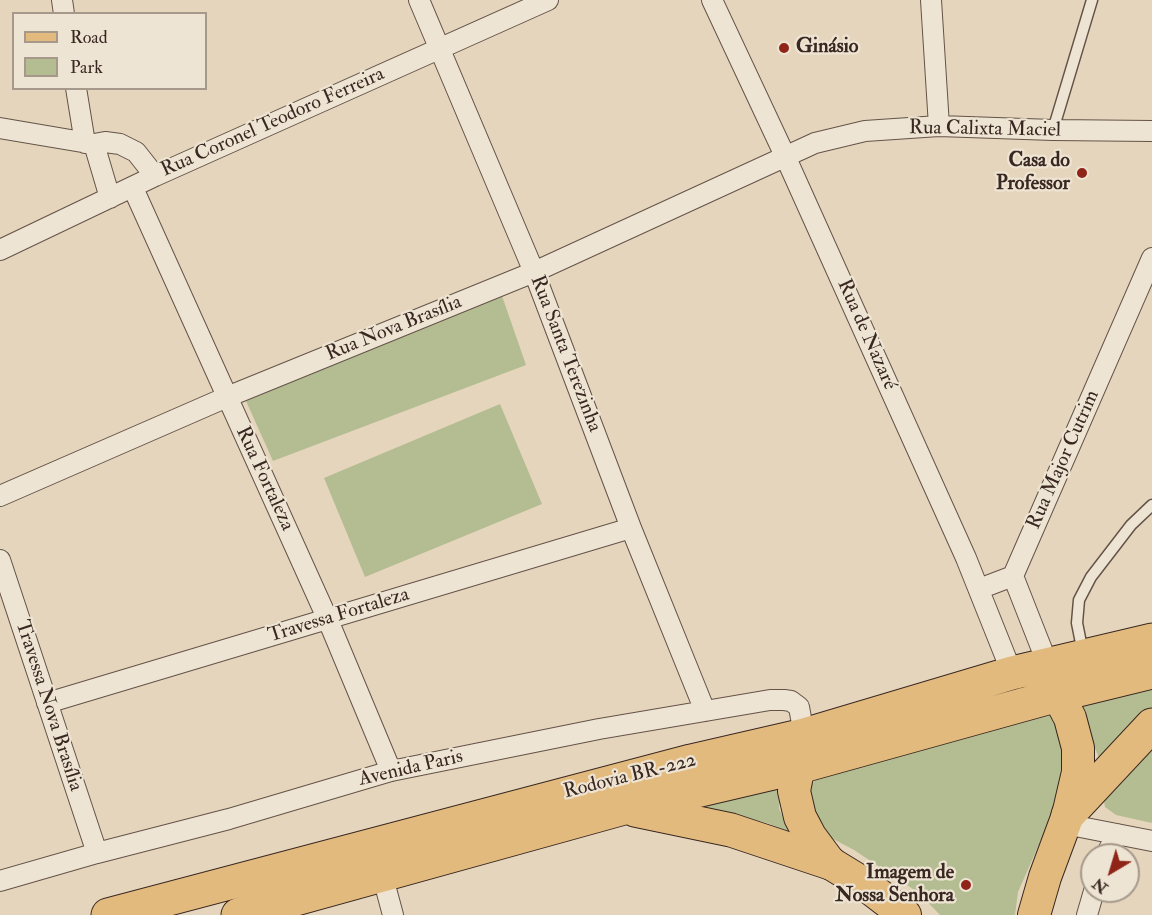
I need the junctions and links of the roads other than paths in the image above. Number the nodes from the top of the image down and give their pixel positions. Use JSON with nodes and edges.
{"nodes":[{"id":1,"x":419,"y":0,"type":"edge"},
{"id":2,"x":548,"y":0,"type":"edge"},
{"id":3,"x":712,"y":0,"type":"edge"},
{"id":4,"x":932,"y":0,"type":"edge"},
{"id":5,"x":1092,"y":0,"type":"edge"},
{"id":6,"x":440,"y":48,"type":"junction"},
{"id":7,"x":76,"y":90,"type":"edge"},
{"id":8,"x":939,"y":126,"type":"junction"},
{"id":9,"x":0,"y":128,"type":"edge"},
{"id":10,"x":1053,"y":130,"type":"junction"},
{"id":11,"x":1152,"y":131,"type":"edge"},
{"id":12,"x":89,"y":143,"type":"junction"},
{"id":13,"x":786,"y":158,"type":"junction"},
{"id":14,"x":155,"y":176,"type":"junction"},
{"id":15,"x":133,"y":188,"type":"junction"},
{"id":16,"x":110,"y":198,"type":"junction"},
{"id":17,"x":0,"y":250,"type":"edge"},
{"id":18,"x":1152,"y":258,"type":"edge"},
{"id":19,"x":534,"y":272,"type":"junction"},
{"id":20,"x":227,"y":397,"type":"junction"},
{"id":21,"x":0,"y":496,"type":"edge"},
{"id":22,"x":1152,"y":505,"type":"edge"},
{"id":23,"x":631,"y":528,"type":"junction"},
{"id":24,"x":0,"y":560,"type":"edge"},
{"id":25,"x":1014,"y":576,"type":"junction"},
{"id":26,"x":979,"y":589,"type":"junction"},
{"id":27,"x":328,"y":620,"type":"junction"},
{"id":28,"x":1152,"y":639,"type":"edge"},
{"id":29,"x":1084,"y":656,"type":"junction"},
{"id":30,"x":1048,"y":664,"type":"junction"},
{"id":31,"x":1152,"y":672,"type":"edge"},
{"id":32,"x":1012,"y":673,"type":"junction"},
{"id":33,"x":1058,"y":695,"type":"junction"},
{"id":34,"x":47,"y":703,"type":"junction"},
{"id":35,"x":705,"y":711,"type":"junction"},
{"id":36,"x":1152,"y":725,"type":"edge"},
{"id":37,"x":801,"y":751,"type":"junction"},
{"id":38,"x":391,"y":771,"type":"junction"},
{"id":39,"x":624,"y":808,"type":"junction"},
{"id":40,"x":1067,"y":819,"type":"junction"},
{"id":41,"x":1117,"y":834,"type":"junction"},
{"id":42,"x":1152,"y":841,"type":"edge"},
{"id":43,"x":1112,"y":843,"type":"edge"},
{"id":44,"x":97,"y":853,"type":"junction"},
{"id":45,"x":830,"y":863,"type":"junction"},
{"id":46,"x":382,"y":874,"type":"junction"},
{"id":47,"x":0,"y":881,"type":"edge"},
{"id":48,"x":866,"y":885,"type":"junction"},
{"id":49,"x":108,"y":915,"type":"edge"},
{"id":50,"x":238,"y":915,"type":"edge"},
{"id":51,"x":393,"y":915,"type":"edge"},
{"id":52,"x":876,"y":915,"type":"edge"},
{"id":53,"x":905,"y":915,"type":"edge"},
{"id":54,"x":1034,"y":915,"type":"edge"}],
"edges":[{"from":1,"to":6,"type":"street","name":"Rua Santa Terezinha"},
{"from":2,"to":6,"type":"street","name":"Rua Coronel Teodoro Ferreira"},
{"from":3,"to":13,"type":"street","name":"Rua de Nazaré"},
{"from":4,"to":8,"type":"street"},
{"from":5,"to":10,"type":"lane"},
{"from":6,"to":14,"type":"street","name":"Rua Coronel Teodoro Ferreira"},
{"from":6,"to":19,"type":"street","name":"Rua Santa Terezinha"},
{"from":7,"to":12,"type":"street"},
{"from":8,"to":10,"type":"street","name":"Rua Calixta Maciel"},
{"from":8,"to":13,"type":"street","name":"Rua Calixta Maciel"},
{"from":9,"to":12,"type":"street"},
{"from":10,"to":11,"type":"street","name":"Rua Calixta Maciel"},
{"from":12,"to":14,"type":"street"},
{"from":12,"to":16,"type":"street"},
{"from":13,"to":19,"type":"street","name":"Rua Nova Brasília"},
{"from":13,"to":26,"type":"street","name":"Rua de Nazaré"},
{"from":14,"to":15,"type":"street","name":"Rua Coronel Teodoro Ferreira"},
{"from":15,"to":16,"type":"street","name":"Rua Coronel Teodoro Ferreira"},
{"from":15,"to":20,"type":"street","name":"Rua Fortaleza"},
{"from":16,"to":17,"type":"street","name":"Rua Coronel Teodoro Ferreira"},
{"from":18,"to":25,"type":"street","name":"Rua Major Cutrim"},
{"from":19,"to":20,"type":"street","name":"Rua Nova Brasília"},
{"from":19,"to":23,"type":"street","name":"Rua Santa Terezinha"},
{"from":20,"to":21,"type":"street","name":"Rua Nova Brasília"},
{"from":20,"to":27,"type":"street","name":"Rua Fortaleza"},
{"from":22,"to":29,"type":"lane"},
{"from":23,"to":27,"type":"street","name":"Travessa Fortaleza"},
{"from":23,"to":35,"type":"street","name":"Rua Santa Terezinha"},
{"from":24,"to":34,"type":"street","name":"Travessa Nova Brasília"},
{"from":25,"to":26,"type":"street"},
{"from":25,"to":30,"type":"street"},
{"from":26,"to":32,"type":"street","name":"Rua de Nazaré"},
{"from":27,"to":34,"type":"street","name":"Travessa Fortaleza"},
{"from":27,"to":38,"type":"street","name":"Rua Fortaleza"},
{"from":28,"to":29,"type":"highway","name":"Rodovia BR-222"},
{"from":29,"to":30,"type":"highway","name":"Rodovia BR-222"},
{"from":30,"to":32,"type":"highway","name":"Rodovia BR-222"},
{"from":30,"to":33,"type":"main road"},
{"from":31,"to":33,"type":"highway","name":"Rodovia BR-222"},
{"from":32,"to":37,"type":"highway","name":"Rodovia BR-222"},
{"from":33,"to":37,"type":"highway","name":"Rodovia BR-222"},
{"from":33,"to":40,"type":"main road"},
{"from":34,"to":44,"type":"street","name":"Travessa Nova Brasília"},
{"from":35,"to":37,"type":"street","name":"Avenida Paris"},
{"from":35,"to":38,"type":"street","name":"Avenida Paris"},
{"from":36,"to":40,"type":"highway"},
{"from":37,"to":39,"type":"highway","name":"Rodovia BR-222"},
{"from":37,"to":45,"type":"main road"},
{"from":37,"to":49,"type":"highway","name":"Rodovia BR-222"},
{"from":38,"to":44,"type":"street","name":"Avenida Paris"},
{"from":39,"to":45,"type":"highway"},
{"from":39,"to":46,"type":"highway","name":"Rodovia BR-222"},
{"from":40,"to":41,"type":"street"},
{"from":40,"to":54,"type":"main road"},
{"from":41,"to":42,"type":"street"},
{"from":41,"to":43,"type":"street"},
{"from":44,"to":47,"type":"street","name":"Avenida Paris"},
{"from":45,"to":48,"type":"main road"},
{"from":46,"to":50,"type":"highway","name":"Rodovia BR-222"},
{"from":46,"to":51,"type":"street"},
{"from":48,"to":52,"type":"street"},
{"from":48,"to":53,"type":"main road"}]}
